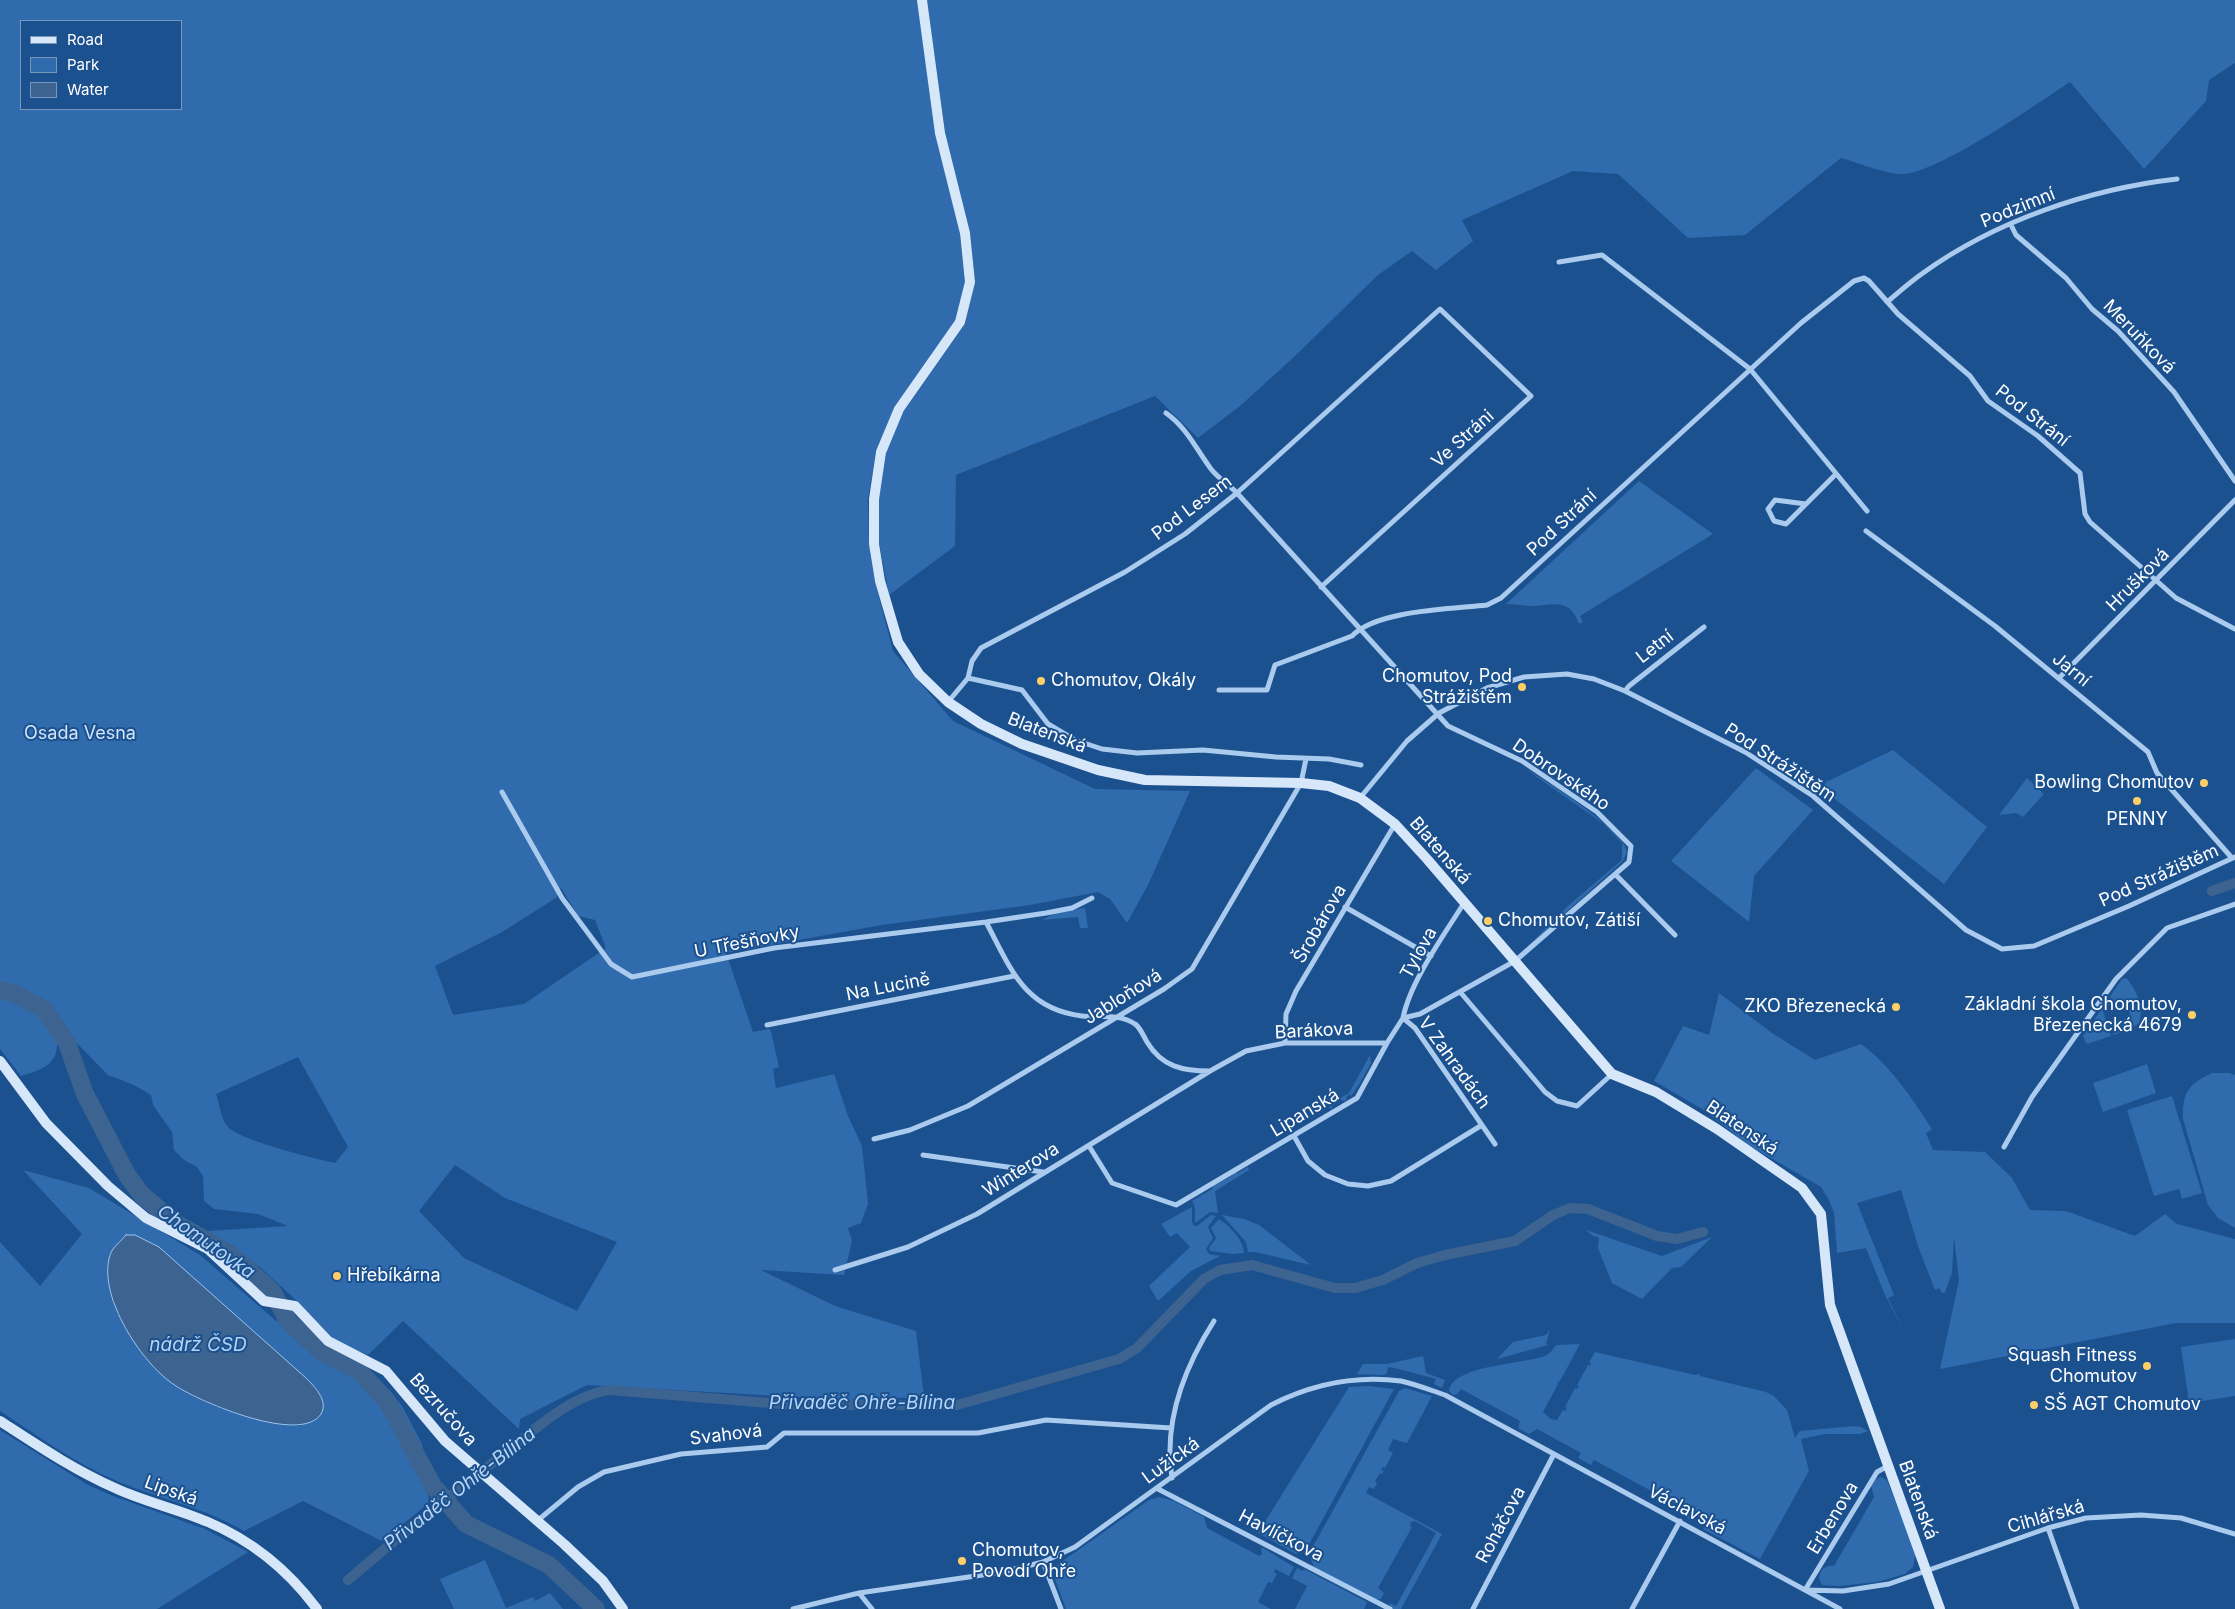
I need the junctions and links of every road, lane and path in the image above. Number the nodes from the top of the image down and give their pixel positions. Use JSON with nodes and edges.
{"nodes":[{"id":1,"x":922,"y":0,"type":"edge"},
{"id":2,"x":2177,"y":179,"type":"dead end"},
{"id":3,"x":2011,"y":224,"type":"junction"},
{"id":4,"x":1559,"y":262,"type":"dead end"},
{"id":5,"x":1887,"y":302,"type":"junction"},
{"id":6,"x":1440,"y":309,"type":"joint"},
{"id":7,"x":1750,"y":369,"type":"junction"},
{"id":8,"x":1166,"y":413,"type":"dead end"},
{"id":9,"x":1836,"y":474,"type":"junction"},
{"id":10,"x":2235,"y":481,"type":"edge"},
{"id":11,"x":1237,"y":493,"type":"junction"},
{"id":12,"x":2235,"y":500,"type":"edge"},
{"id":13,"x":1806,"y":504,"type":"junction"},
{"id":14,"x":1867,"y":511,"type":"dead end"},
{"id":15,"x":1866,"y":531,"type":"dead end"},
{"id":16,"x":2157,"y":581,"type":"junction"},
{"id":17,"x":1321,"y":587,"type":"junction"},
{"id":18,"x":1704,"y":627,"type":"dead end"},
{"id":19,"x":1358,"y":629,"type":"junction"},
{"id":20,"x":2235,"y":629,"type":"edge"},
{"id":21,"x":968,"y":678,"type":"junction"},
{"id":22,"x":2059,"y":678,"type":"junction"},
{"id":23,"x":1219,"y":690,"type":"dead end"},
{"id":24,"x":1625,"y":691,"type":"junction"},
{"id":25,"x":948,"y":702,"type":"junction"},
{"id":26,"x":1438,"y":713,"type":"junction"},
{"id":27,"x":1306,"y":759,"type":"junction"},
{"id":28,"x":1361,"y":765,"type":"dead end"},
{"id":29,"x":1301,"y":783,"type":"junction"},
{"id":30,"x":502,"y":792,"type":"dead end"},
{"id":31,"x":1360,"y":798,"type":"junction"},
{"id":32,"x":1395,"y":824,"type":"junction"},
{"id":33,"x":2233,"y":858,"type":"edge"},
{"id":34,"x":1614,"y":874,"type":"junction"},
{"id":35,"x":1092,"y":898,"type":"dead end"},
{"id":36,"x":1464,"y":903,"type":"junction"},
{"id":37,"x":2235,"y":904,"type":"edge"},
{"id":38,"x":1345,"y":907,"type":"junction"},
{"id":39,"x":986,"y":922,"type":"junction"},
{"id":40,"x":1675,"y":935,"type":"dead end"},
{"id":41,"x":1431,"y":956,"type":"junction"},
{"id":42,"x":1515,"y":961,"type":"junction"},
{"id":43,"x":1014,"y":976,"type":"junction"},
{"id":44,"x":1460,"y":993,"type":"junction"},
{"id":45,"x":1119,"y":1016,"type":"junction"},
{"id":46,"x":1403,"y":1018,"type":"junction"},
{"id":47,"x":767,"y":1025,"type":"dead end"},
{"id":48,"x":1387,"y":1042,"type":"junction"},
{"id":49,"x":1285,"y":1044,"type":"junction"},
{"id":50,"x":0,"y":1061,"type":"edge"},
{"id":51,"x":1210,"y":1070,"type":"junction"},
{"id":52,"x":1612,"y":1074,"type":"junction"},
{"id":53,"x":1482,"y":1125,"type":"junction"},
{"id":54,"x":1294,"y":1136,"type":"junction"},
{"id":55,"x":874,"y":1139,"type":"dead end"},
{"id":56,"x":1496,"y":1144,"type":"dead end"},
{"id":57,"x":1089,"y":1146,"type":"junction"},
{"id":58,"x":2004,"y":1147,"type":"dead end"},
{"id":59,"x":923,"y":1155,"type":"dead end"},
{"id":60,"x":1043,"y":1172,"type":"junction"},
{"id":61,"x":835,"y":1270,"type":"dead end"},
{"id":62,"x":1214,"y":1322,"type":"dead end"},
{"id":63,"x":0,"y":1420,"type":"edge"},
{"id":64,"x":1171,"y":1428,"type":"junction"},
{"id":65,"x":1554,"y":1454,"type":"junction"},
{"id":66,"x":1888,"y":1466,"type":"junction"},
{"id":67,"x":1172,"y":1478,"type":"junction"},
{"id":68,"x":1158,"y":1489,"type":"junction"},
{"id":69,"x":538,"y":1521,"type":"junction"},
{"id":70,"x":1680,"y":1521,"type":"junction"},
{"id":71,"x":2048,"y":1528,"type":"junction"},
{"id":72,"x":2235,"y":1534,"type":"edge"},
{"id":73,"x":1043,"y":1562,"type":"junction"},
{"id":74,"x":1928,"y":1572,"type":"junction"},
{"id":75,"x":1805,"y":1590,"type":"junction"},
{"id":76,"x":860,"y":1593,"type":"junction"},
{"id":77,"x":317,"y":1609,"type":"edge"},
{"id":78,"x":624,"y":1609,"type":"edge"},
{"id":79,"x":793,"y":1609,"type":"edge"},
{"id":80,"x":872,"y":1609,"type":"edge"},
{"id":81,"x":1061,"y":1609,"type":"edge"},
{"id":82,"x":1390,"y":1609,"type":"edge"},
{"id":83,"x":1473,"y":1609,"type":"edge"},
{"id":84,"x":1632,"y":1609,"type":"edge"},
{"id":85,"x":1840,"y":1609,"type":"edge"},
{"id":86,"x":1940,"y":1609,"type":"edge"},
{"id":87,"x":2077,"y":1609,"type":"edge"}],
"edges":[{"from":1,"to":25,"type":"street","name":"Blatenská"},
{"from":2,"to":3,"type":"street","name":"Podzimní"},
{"from":3,"to":5,"type":"street","name":"Podzimní"},
{"from":3,"to":10,"type":"street","name":"Meruňková"},
{"from":4,"to":7,"type":"street"},
{"from":5,"to":7,"type":"street","name":"Pod Strání"},
{"from":5,"to":16,"type":"street","name":"Pod Strání"},
{"from":6,"to":11,"type":"street","name":"Pod Lesem"},
{"from":6,"to":17,"type":"street","name":"Ve Stráni"},
{"from":7,"to":9,"type":"street"},
{"from":7,"to":19,"type":"street","name":"Pod Strání"},
{"from":8,"to":11,"type":"street","name":"Dobrovského"},
{"from":9,"to":13,"type":"street"},
{"from":9,"to":14,"type":"street"},
{"from":11,"to":17,"type":"street","name":"Dobrovského"},
{"from":11,"to":21,"type":"street","name":"Pod Lesem"},
{"from":12,"to":16,"type":"street","name":"Hrušková"},
{"from":13,"to":13,"type":"street"},
{"from":15,"to":22,"type":"street","name":"Jarní"},
{"from":16,"to":20,"type":"street","name":"Pod Strání"},
{"from":16,"to":22,"type":"street","name":"Hrušková"},
{"from":17,"to":19,"type":"street","name":"Dobrovského"},
{"from":18,"to":24,"type":"street","name":"Letní"},
{"from":19,"to":23,"type":"street"},
{"from":19,"to":26,"type":"street","name":"Dobrovského"},
{"from":21,"to":25,"type":"street","name":"Pod Lesem"},
{"from":21,"to":27,"type":"street"},
{"from":22,"to":33,"type":"street","name":"Jarní"},
{"from":24,"to":26,"type":"street","name":"Pod Strážištěm"},
{"from":24,"to":33,"type":"street","name":"Pod Strážištěm"},
{"from":25,"to":29,"type":"street","name":"Blatenská"},
{"from":26,"to":31,"type":"street","name":"Pod Strážištěm"},
{"from":26,"to":34,"type":"street","name":"Dobrovského"},
{"from":27,"to":28,"type":"street"},
{"from":27,"to":29,"type":"street","name":"Jabloňová"},
{"from":29,"to":31,"type":"street","name":"Blatenská"},
{"from":29,"to":45,"type":"street","name":"Jabloňová"},
{"from":30,"to":39,"type":"street","name":"U Třešňovky"},
{"from":31,"to":32,"type":"street","name":"Blatenská"},
{"from":32,"to":36,"type":"street","name":"Blatenská"},
{"from":32,"to":38,"type":"street","name":"Šrobárova"},
{"from":34,"to":40,"type":"street"},
{"from":34,"to":42,"type":"street","name":"Dobrovského"},
{"from":35,"to":39,"type":"street","name":"U Třešňovky"},
{"from":36,"to":41,"type":"street","name":"Tylova"},
{"from":36,"to":42,"type":"street","name":"Blatenská"},
{"from":37,"to":58,"type":"street"},
{"from":38,"to":41,"type":"street"},
{"from":38,"to":49,"type":"street","name":"Šrobárova"},
{"from":39,"to":43,"type":"street"},
{"from":41,"to":46,"type":"street","name":"Tylova"},
{"from":42,"to":44,"type":"street"},
{"from":42,"to":52,"type":"street","name":"Blatenská"},
{"from":43,"to":45,"type":"street"},
{"from":43,"to":47,"type":"street","name":"Na Lucině"},
{"from":44,"to":46,"type":"street"},
{"from":44,"to":52,"type":"street"},
{"from":45,"to":51,"type":"street","name":"Barákova"},
{"from":45,"to":55,"type":"street","name":"Jabloňová"},
{"from":46,"to":48,"type":"street","name":"Lipanská"},
{"from":46,"to":53,"type":"street","name":"V Zahradách"},
{"from":48,"to":49,"type":"street","name":"Barákova"},
{"from":48,"to":54,"type":"street","name":"Lipanská"},
{"from":49,"to":51,"type":"street","name":"Barákova"},
{"from":50,"to":69,"type":"street","name":"Bezručova"},
{"from":51,"to":57,"type":"street","name":"Winterova"},
{"from":52,"to":66,"type":"street","name":"Blatenská"},
{"from":53,"to":54,"type":"street","name":"V Zahradách"},
{"from":53,"to":56,"type":"street","name":"V Zahradách"},
{"from":54,"to":57,"type":"street","name":"Lipanská"},
{"from":57,"to":60,"type":"street","name":"Winterova"},
{"from":59,"to":60,"type":"street"},
{"from":60,"to":61,"type":"street","name":"Winterova"},
{"from":62,"to":64,"type":"street"},
{"from":63,"to":77,"type":"street","name":"Lipská"},
{"from":64,"to":67,"type":"street"},
{"from":64,"to":69,"type":"street","name":"Svahová"},
{"from":65,"to":67,"type":"street","name":"Lužická"},
{"from":65,"to":70,"type":"street","name":"Václavská"},
{"from":65,"to":83,"type":"street","name":"Roháčova"},
{"from":66,"to":74,"type":"street","name":"Blatenská"},
{"from":66,"to":75,"type":"street","name":"Erbenova"},
{"from":67,"to":68,"type":"street","name":"Lužická"},
{"from":68,"to":73,"type":"street","name":"Lužická"},
{"from":68,"to":82,"type":"street","name":"Havlíčkova"},
{"from":69,"to":78,"type":"street","name":"Bezručova"},
{"from":70,"to":75,"type":"street","name":"Václavská"},
{"from":70,"to":84,"type":"street"},
{"from":71,"to":72,"type":"street","name":"Cihlářská"},
{"from":71,"to":74,"type":"street","name":"Cihlářská"},
{"from":71,"to":87,"type":"street"},
{"from":73,"to":76,"type":"street","name":"Lužická"},
{"from":73,"to":81,"type":"street"},
{"from":74,"to":75,"type":"street","name":"Václavská"},
{"from":74,"to":86,"type":"street","name":"Blatenská"},
{"from":75,"to":85,"type":"street","name":"Václavská"},
{"from":76,"to":79,"type":"street","name":"Lužická"},
{"from":76,"to":80,"type":"street"}]}
